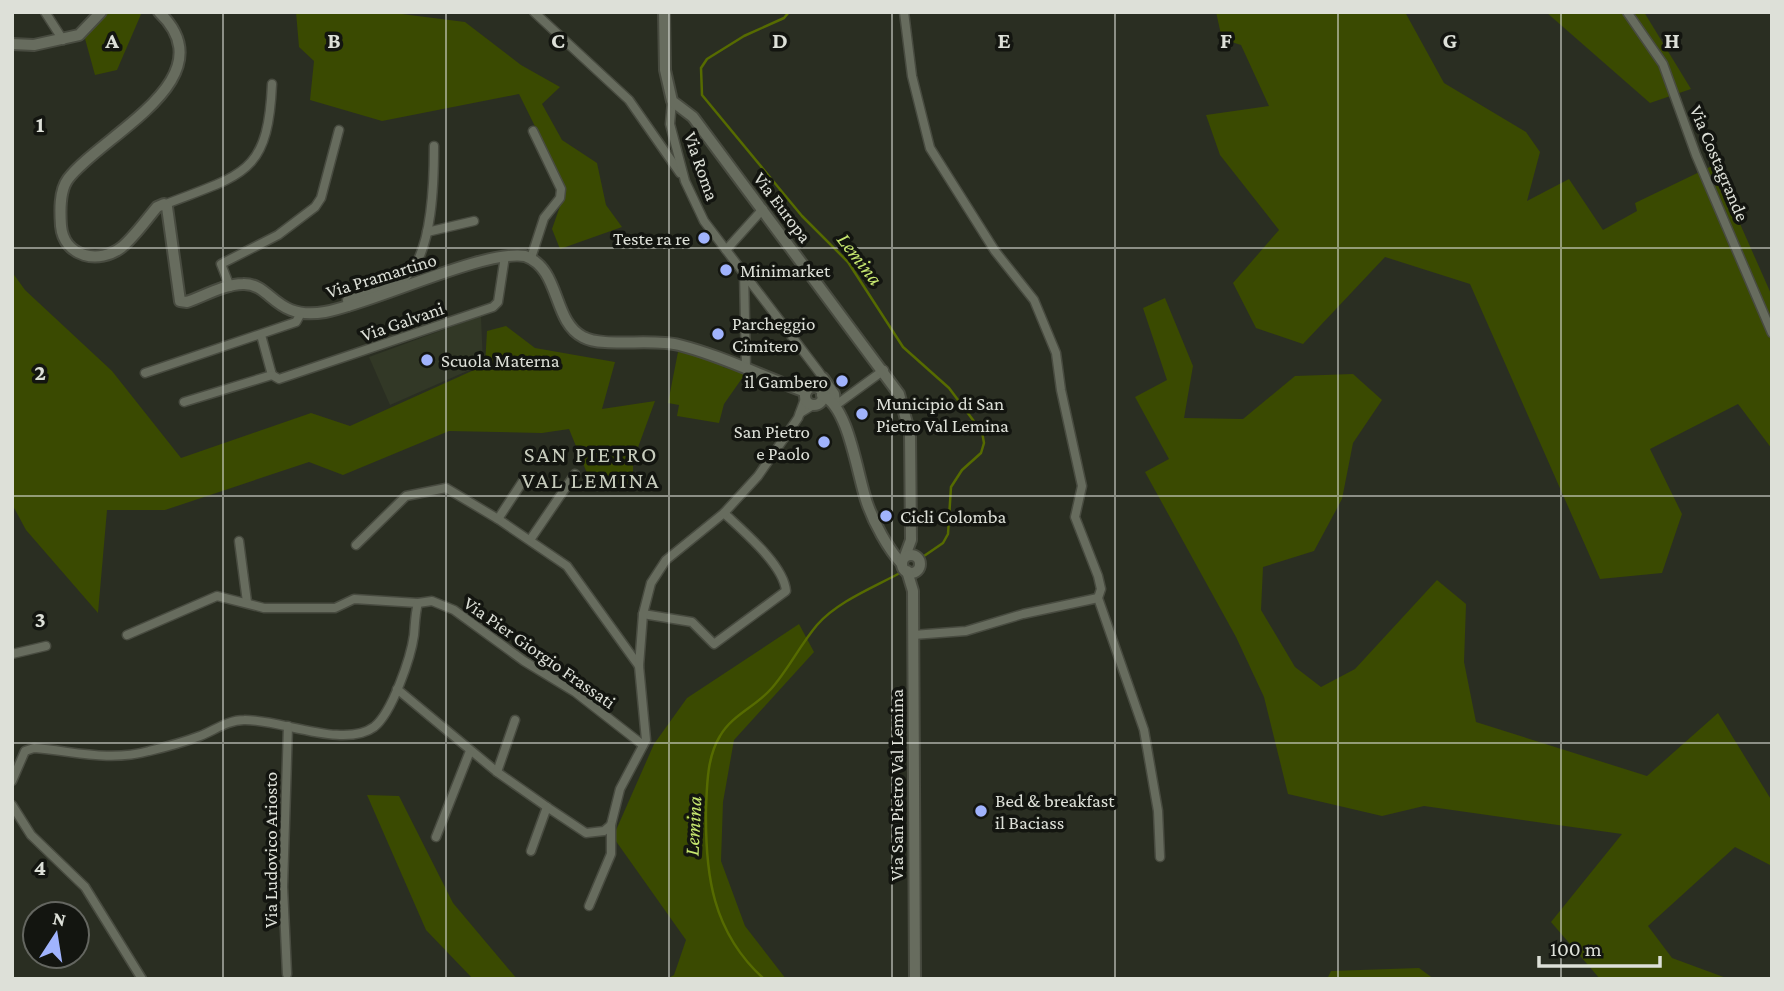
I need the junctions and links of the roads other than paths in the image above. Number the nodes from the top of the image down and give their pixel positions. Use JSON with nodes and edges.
{"nodes":[{"id":1,"x":45,"y":12,"type":"edge"},
{"id":2,"x":101,"y":12,"type":"edge"},
{"id":3,"x":159,"y":12,"type":"edge"},
{"id":4,"x":534,"y":12,"type":"edge"},
{"id":5,"x":664,"y":12,"type":"edge"},
{"id":6,"x":904,"y":12,"type":"edge"},
{"id":7,"x":1627,"y":12,"type":"edge"},
{"id":8,"x":63,"y":40,"type":"junction"},
{"id":9,"x":12,"y":44,"type":"edge"},
{"id":10,"x":272,"y":84,"type":"dead end"},
{"id":11,"x":672,"y":100,"type":"junction"},
{"id":12,"x":339,"y":130,"type":"dead end"},
{"id":13,"x":533,"y":131,"type":"dead end"},
{"id":14,"x":434,"y":146,"type":"dead end"},
{"id":15,"x":685,"y":181,"type":"junction"},
{"id":16,"x":166,"y":204,"type":"junction"},
{"id":17,"x":763,"y":209,"type":"junction"},
{"id":18,"x":474,"y":221,"type":"dead end"},
{"id":19,"x":427,"y":232,"type":"junction"},
{"id":20,"x":726,"y":250,"type":"junction"},
{"id":21,"x":505,"y":256,"type":"junction"},
{"id":22,"x":531,"y":258,"type":"junction"},
{"id":23,"x":744,"y":272,"type":"junction"},
{"id":24,"x":230,"y":287,"type":"junction"},
{"id":25,"x":348,"y":307,"type":"junction"},
{"id":26,"x":300,"y":313,"type":"junction"},
{"id":27,"x":1772,"y":333,"type":"edge"},
{"id":28,"x":261,"y":335,"type":"junction"},
{"id":29,"x":746,"y":369,"type":"junction"},
{"id":30,"x":884,"y":370,"type":"junction"},
{"id":31,"x":145,"y":373,"type":"dead end"},
{"id":32,"x":272,"y":375,"type":"junction"},
{"id":33,"x":815,"y":392,"type":"junction"},
{"id":34,"x":184,"y":402,"type":"dead end"},
{"id":35,"x":837,"y":410,"type":"junction"},
{"id":36,"x":575,"y":474,"type":"dead end"},
{"id":37,"x":523,"y":481,"type":"dead end"},
{"id":38,"x":724,"y":513,"type":"junction"},
{"id":39,"x":498,"y":519,"type":"junction"},
{"id":40,"x":530,"y":540,"type":"junction"},
{"id":41,"x":239,"y":541,"type":"dead end"},
{"id":42,"x":356,"y":545,"type":"dead end"},
{"id":43,"x":909,"y":563,"type":"junction"},
{"id":44,"x":1098,"y":598,"type":"junction"},
{"id":45,"x":247,"y":602,"type":"junction"},
{"id":46,"x":418,"y":603,"type":"junction"},
{"id":47,"x":643,"y":614,"type":"junction"},
{"id":48,"x":127,"y":635,"type":"dead end"},
{"id":49,"x":913,"y":635,"type":"junction"},
{"id":50,"x":46,"y":646,"type":"dead end"},
{"id":51,"x":12,"y":654,"type":"edge"},
{"id":52,"x":639,"y":666,"type":"junction"},
{"id":53,"x":397,"y":689,"type":"junction"},
{"id":54,"x":515,"y":720,"type":"dead end"},
{"id":55,"x":288,"y":726,"type":"junction"},
{"id":56,"x":643,"y":745,"type":"junction"},
{"id":57,"x":470,"y":751,"type":"junction"},
{"id":58,"x":497,"y":772,"type":"junction"},
{"id":59,"x":12,"y":781,"type":"edge"},
{"id":60,"x":12,"y":805,"type":"edge"},
{"id":61,"x":547,"y":807,"type":"junction"},
{"id":62,"x":611,"y":825,"type":"junction"},
{"id":63,"x":436,"y":837,"type":"dead end"},
{"id":64,"x":531,"y":851,"type":"dead end"},
{"id":65,"x":1160,"y":857,"type":"dead end"},
{"id":66,"x":589,"y":906,"type":"dead end"},
{"id":67,"x":287,"y":974,"type":"dead end"},
{"id":68,"x":142,"y":979,"type":"edge"},
{"id":69,"x":915,"y":979,"type":"edge"}],
"edges":[{"from":1,"to":8,"type":"street"},
{"from":2,"to":8,"type":"street"},
{"from":3,"to":16,"type":"street"},
{"from":4,"to":15,"type":"street"},
{"from":5,"to":11,"type":"street"},
{"from":6,"to":44,"type":"street"},
{"from":7,"to":27,"type":"street","name":"Via Costagrande"},
{"from":8,"to":9,"type":"street"},
{"from":10,"to":16,"type":"street"},
{"from":11,"to":15,"type":"street","name":"Via Roma"},
{"from":11,"to":17,"type":"street","name":"Via Europa"},
{"from":12,"to":24,"type":"street"},
{"from":13,"to":22,"type":"street"},
{"from":14,"to":19,"type":"street"},
{"from":15,"to":20,"type":"street","name":"Via Roma"},
{"from":16,"to":24,"type":"street"},
{"from":17,"to":20,"type":"street"},
{"from":17,"to":30,"type":"street","name":"Via Europa"},
{"from":18,"to":19,"type":"street"},
{"from":19,"to":25,"type":"street"},
{"from":20,"to":23,"type":"street","name":"Via Roma"},
{"from":21,"to":22,"type":"street","name":"Via Pramartino"},
{"from":21,"to":25,"type":"street","name":"Via Pramartino"},
{"from":21,"to":32,"type":"street","name":"Via Galvani"},
{"from":22,"to":29,"type":"street"},
{"from":23,"to":29,"type":"street"},
{"from":23,"to":33,"type":"street","name":"Via Roma"},
{"from":24,"to":26,"type":"street"},
{"from":25,"to":26,"type":"street","name":"Via Pramartino"},
{"from":26,"to":28,"type":"street"},
{"from":28,"to":31,"type":"street"},
{"from":28,"to":32,"type":"street"},
{"from":29,"to":33,"type":"street"},
{"from":30,"to":35,"type":"street"},
{"from":30,"to":43,"type":"street","name":"Via Europa"},
{"from":32,"to":34,"type":"street"},
{"from":33,"to":35,"type":"street"},
{"from":33,"to":35,"type":"street"},
{"from":33,"to":38,"type":"street","name":"Via Pier Giorgio Frassati"},
{"from":35,"to":43,"type":"street"},
{"from":36,"to":40,"type":"street"},
{"from":37,"to":39,"type":"street"},
{"from":38,"to":47,"type":"street","name":"Via Pier Giorgio Frassati"},
{"from":38,"to":47,"type":"street"},
{"from":39,"to":40,"type":"street"},
{"from":39,"to":42,"type":"street"},
{"from":40,"to":52,"type":"street"},
{"from":41,"to":45,"type":"street"},
{"from":43,"to":49,"type":"street","name":"Via San Pietro Val Lemina"},
{"from":44,"to":49,"type":"street"},
{"from":44,"to":65,"type":"street"},
{"from":45,"to":46,"type":"street","name":"Via Pier Giorgio Frassati"},
{"from":45,"to":48,"type":"street","name":"Via Pier Giorgio Frassati"},
{"from":46,"to":53,"type":"street"},
{"from":46,"to":56,"type":"street","name":"Via Pier Giorgio Frassati"},
{"from":47,"to":52,"type":"street","name":"Via Pier Giorgio Frassati"},
{"from":49,"to":69,"type":"street","name":"Via San Pietro Val Lemina"},
{"from":50,"to":51,"type":"street"},
{"from":52,"to":56,"type":"street","name":"Via Pier Giorgio Frassati"},
{"from":53,"to":55,"type":"street"},
{"from":53,"to":57,"type":"street"},
{"from":54,"to":58,"type":"street"},
{"from":55,"to":59,"type":"street"},
{"from":55,"to":67,"type":"street","name":"Via Ludovico Ariosto"},
{"from":56,"to":62,"type":"street"},
{"from":57,"to":58,"type":"street"},
{"from":57,"to":63,"type":"street"},
{"from":58,"to":61,"type":"street"},
{"from":60,"to":68,"type":"street"},
{"from":61,"to":62,"type":"street"},
{"from":61,"to":64,"type":"street"},
{"from":62,"to":66,"type":"street"}]}
